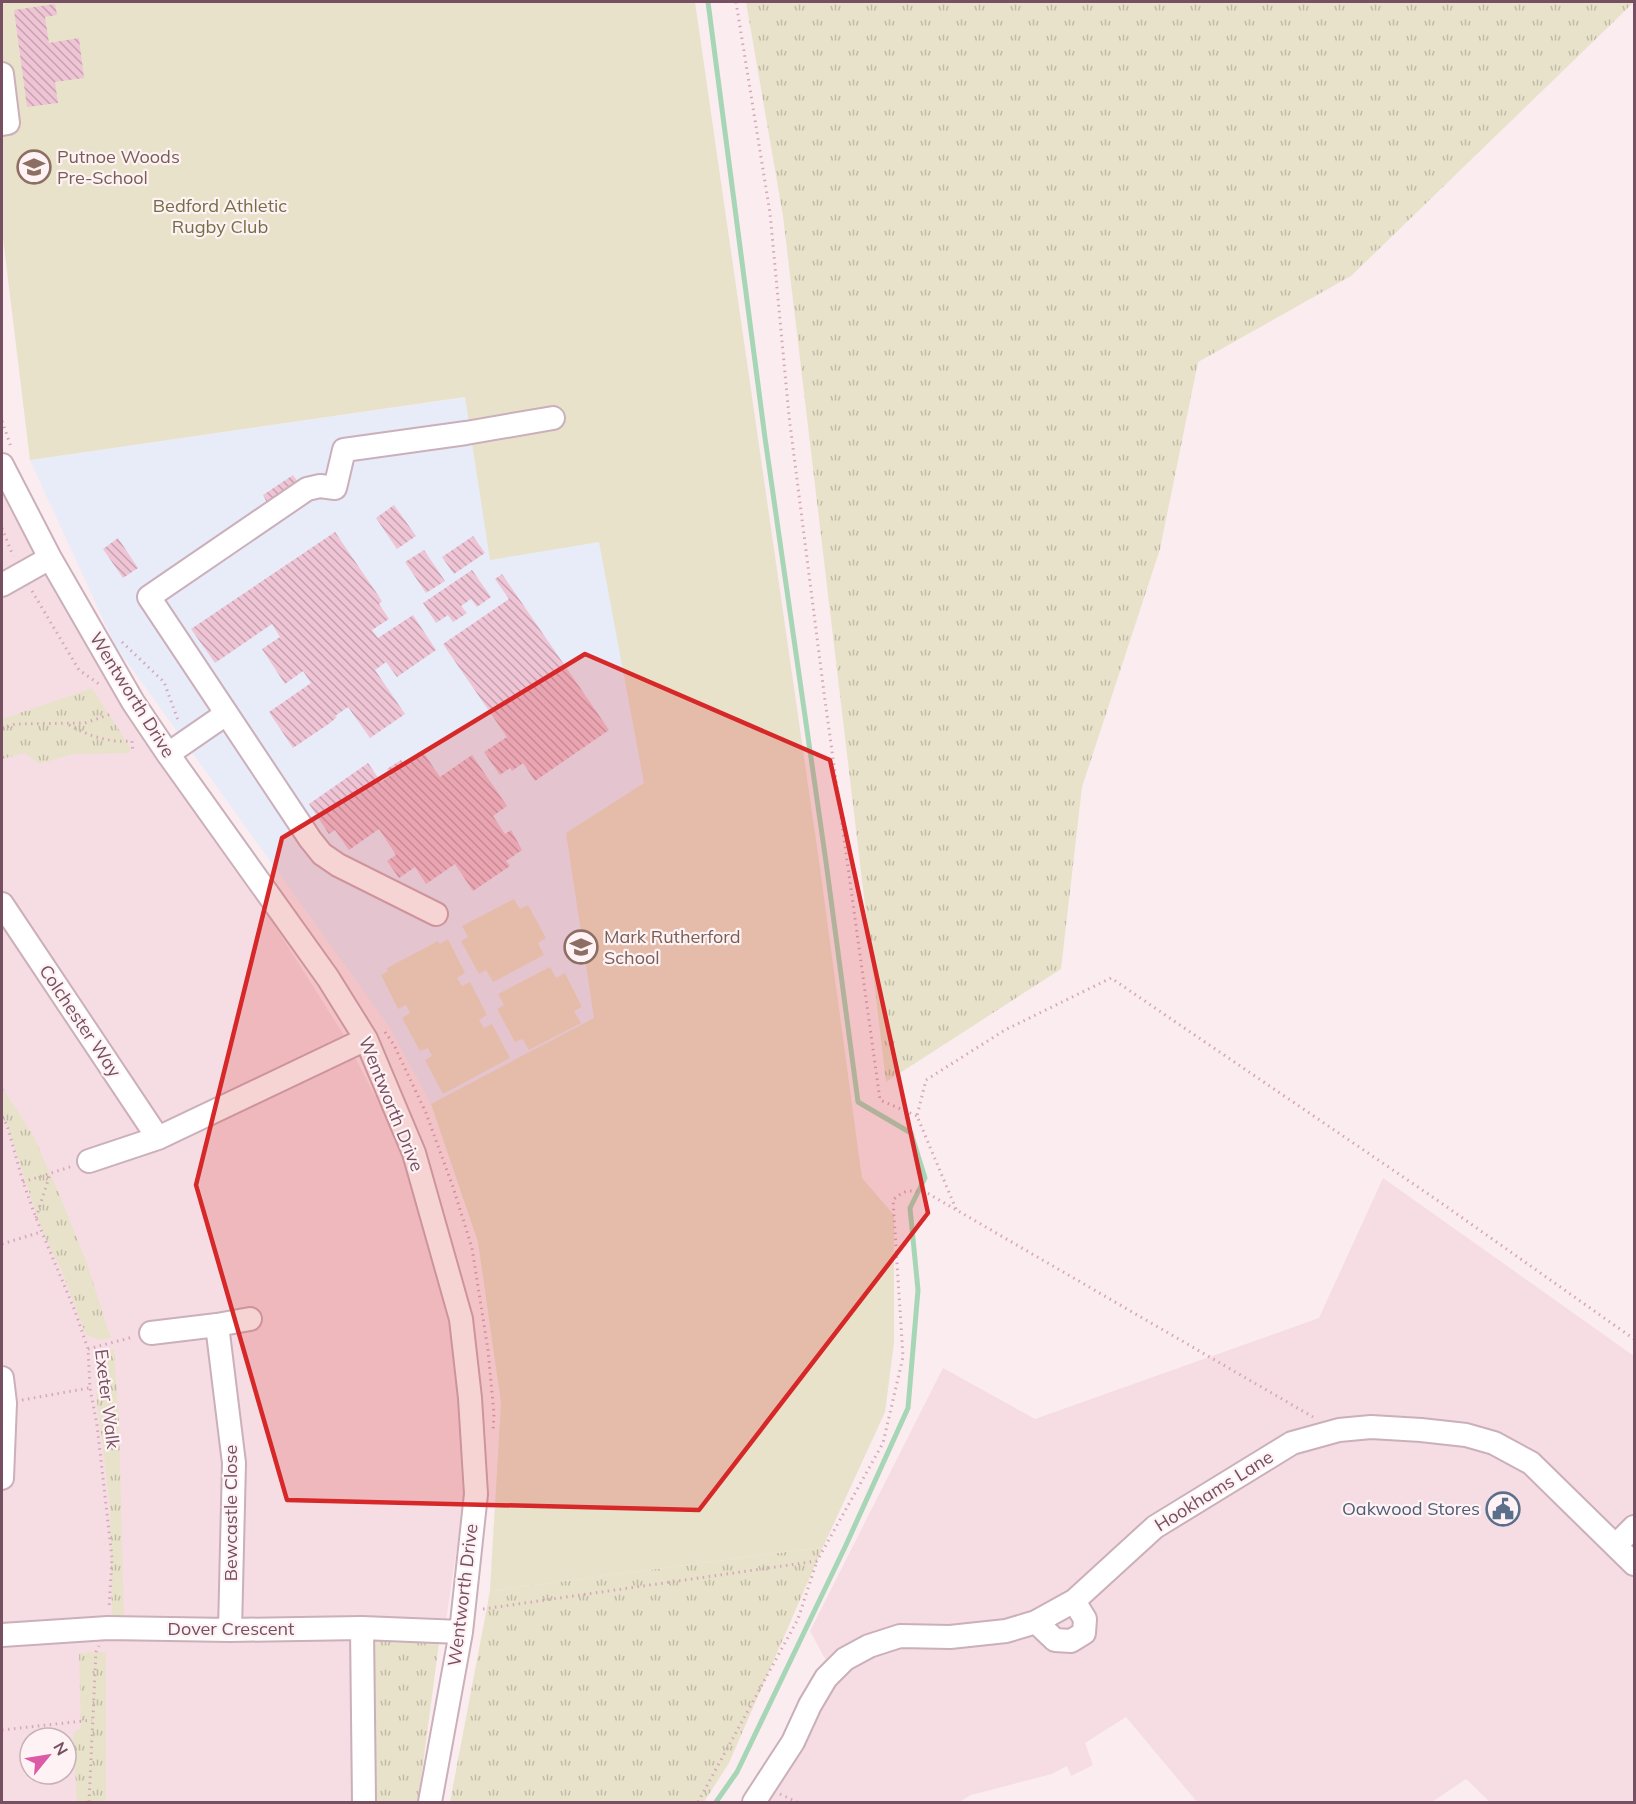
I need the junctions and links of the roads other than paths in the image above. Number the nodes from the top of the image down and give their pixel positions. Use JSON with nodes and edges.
{"nodes":[{"id":1,"x":2,"y":74,"type":"edge"},
{"id":2,"x":2,"y":124,"type":"edge"},
{"id":3,"x":553,"y":418,"type":"dead end"},
{"id":4,"x":6,"y":457,"type":"edge"},
{"id":5,"x":50,"y":558,"type":"junction"},
{"id":6,"x":2,"y":585,"type":"edge"},
{"id":7,"x":226,"y":714,"type":"junction"},
{"id":8,"x":168,"y":754,"type":"junction"},
{"id":9,"x":2,"y":904,"type":"edge"},
{"id":10,"x":436,"y":914,"type":"dead end"},
{"id":11,"x":374,"y":1032,"type":"junction"},
{"id":12,"x":158,"y":1138,"type":"junction"},
{"id":13,"x":89,"y":1161,"type":"road end"},
{"id":14,"x":250,"y":1319,"type":"dead end"},
{"id":15,"x":218,"y":1325,"type":"junction"},
{"id":16,"x":151,"y":1332,"type":"road end"},
{"id":17,"x":2,"y":1378,"type":"edge"},
{"id":18,"x":2,"y":1478,"type":"edge"},
{"id":19,"x":1635,"y":1527,"type":"edge"},
{"id":20,"x":1616,"y":1545,"type":"junction"},
{"id":21,"x":1635,"y":1564,"type":"edge"},
{"id":22,"x":1074,"y":1601,"type":"junction"},
{"id":23,"x":1036,"y":1622,"type":"junction"},
{"id":24,"x":362,"y":1629,"type":"junction"},
{"id":25,"x":230,"y":1630,"type":"junction"},
{"id":26,"x":461,"y":1632,"type":"junction"},
{"id":27,"x":2,"y":1635,"type":"edge"},
{"id":28,"x":364,"y":1803,"type":"edge"},
{"id":29,"x":430,"y":1803,"type":"edge"},
{"id":30,"x":754,"y":1803,"type":"edge"}],
"edges":[{"from":1,"to":2,"type":"street"},
{"from":3,"to":7,"type":"street"},
{"from":4,"to":5,"type":"street","name":"Wentworth Drive"},
{"from":5,"to":6,"type":"street"},
{"from":5,"to":8,"type":"street","name":"Wentworth Drive"},
{"from":7,"to":8,"type":"street"},
{"from":7,"to":10,"type":"street"},
{"from":8,"to":11,"type":"street","name":"Wentworth Drive"},
{"from":9,"to":12,"type":"street","name":"Colchester Way"},
{"from":11,"to":12,"type":"street"},
{"from":11,"to":26,"type":"street","name":"Wentworth Drive"},
{"from":12,"to":13,"type":"street"},
{"from":14,"to":15,"type":"street"},
{"from":15,"to":16,"type":"street"},
{"from":15,"to":25,"type":"street","name":"Bewcastle Close"},
{"from":17,"to":18,"type":"street"},
{"from":19,"to":20,"type":"street"},
{"from":20,"to":21,"type":"street","name":"Hookhams Lane"},
{"from":20,"to":22,"type":"street","name":"Hookhams Lane"},
{"from":22,"to":23,"type":"street","name":"Hookhams Lane"},
{"from":22,"to":23,"type":"street"},
{"from":23,"to":30,"type":"street","name":"Hookhams Lane"},
{"from":24,"to":25,"type":"street","name":"Dover Crescent"},
{"from":24,"to":26,"type":"street","name":"Dover Crescent"},
{"from":24,"to":28,"type":"street"},
{"from":25,"to":27,"type":"street","name":"Dover Crescent"},
{"from":26,"to":29,"type":"street","name":"Wentworth Drive"}]}
